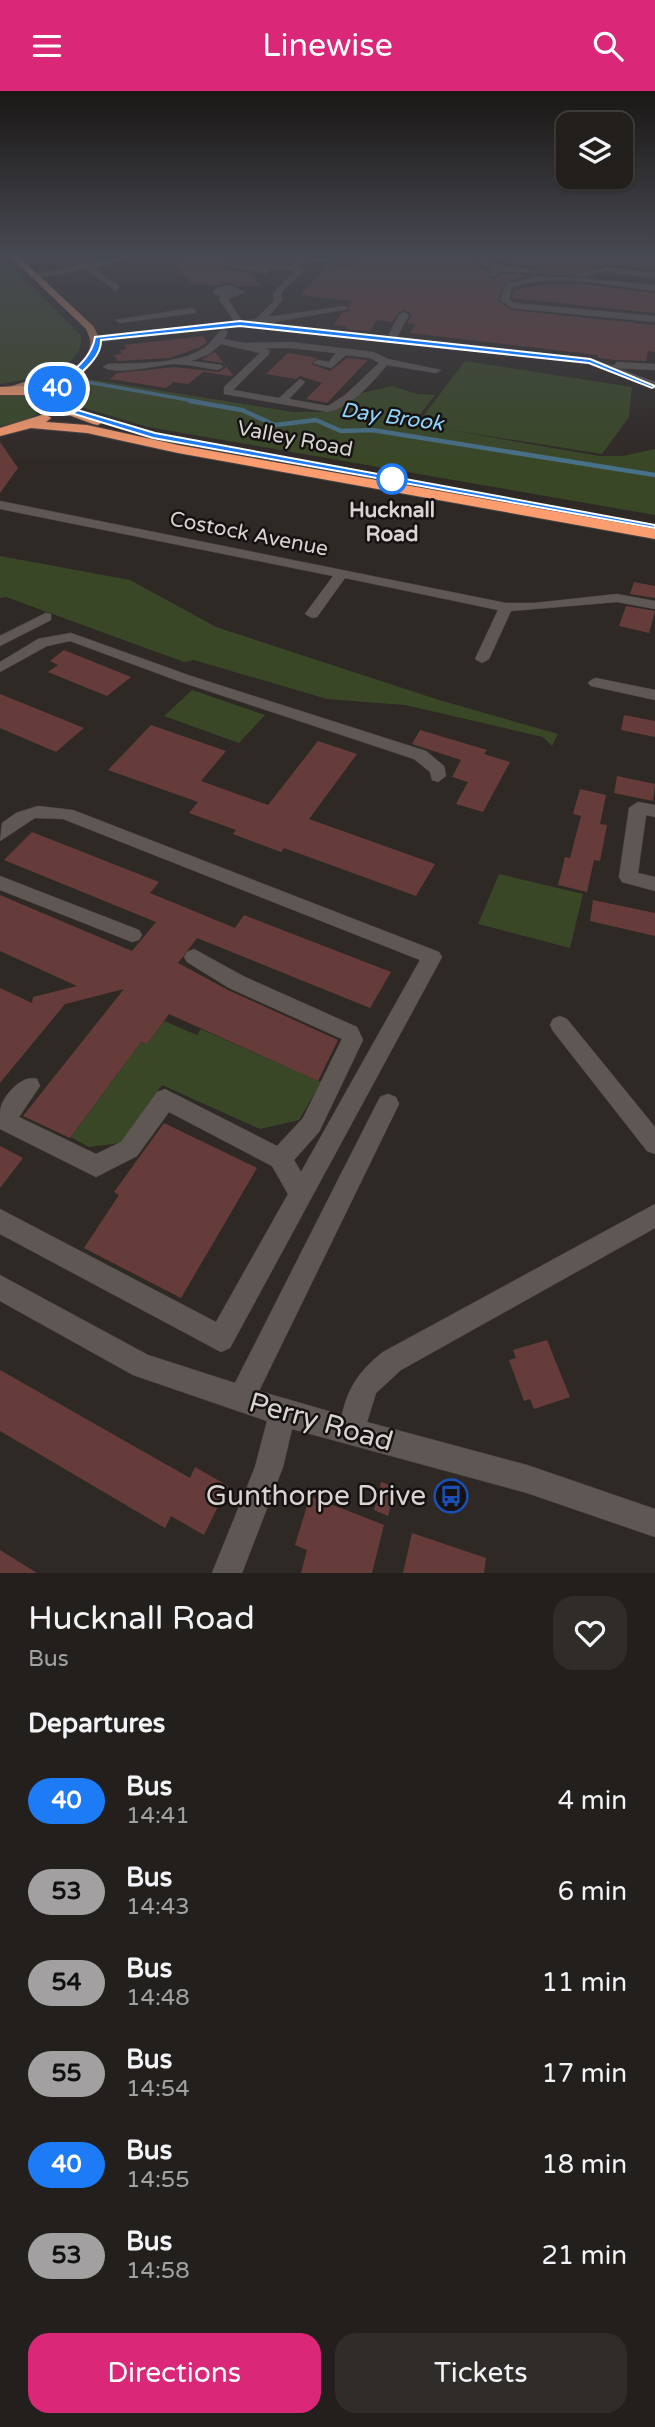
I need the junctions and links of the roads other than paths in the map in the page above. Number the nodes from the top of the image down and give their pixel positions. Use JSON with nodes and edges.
{"nodes":[{"id":1,"x":87,"y":325,"type":"edge"},
{"id":2,"x":223,"y":325,"type":"edge"},
{"id":3,"x":225,"y":325,"type":"edge"},
{"id":4,"x":252,"y":325,"type":"edge"},
{"id":5,"x":398,"y":325,"type":"edge"},
{"id":6,"x":206,"y":327,"type":"joint"},
{"id":7,"x":98,"y":339,"type":"junction"},
{"id":8,"x":391,"y":339,"type":"junction"},
{"id":9,"x":219,"y":341,"type":"junction"},
{"id":10,"x":251,"y":346,"type":"junction"},
{"id":11,"x":208,"y":349,"type":"junction"},
{"id":12,"x":344,"y":351,"type":"junction"},
{"id":13,"x":259,"y":359,"type":"junction"},
{"id":14,"x":179,"y":362,"type":"junction"},
{"id":15,"x":385,"y":362,"type":"junction"},
{"id":16,"x":317,"y":363,"type":"dead end"},
{"id":17,"x":83,"y":366,"type":"junction"},
{"id":18,"x":108,"y":367,"type":"dead end"},
{"id":19,"x":218,"y":367,"type":"dead end"},
{"id":20,"x":607,"y":367,"type":"junction"},
{"id":21,"x":655,"y":367,"type":"edge"},
{"id":22,"x":436,"y":370,"type":"dead end"},
{"id":23,"x":300,"y":381,"type":"dead end"},
{"id":24,"x":655,"y":386,"type":"edge"},
{"id":25,"x":2,"y":390,"type":"edge"},
{"id":26,"x":281,"y":402,"type":"junction"},
{"id":27,"x":52,"y":403,"type":"junction"},
{"id":28,"x":33,"y":425,"type":"junction"},
{"id":29,"x":1,"y":432,"type":"edge"},
{"id":30,"x":0,"y":505,"type":"edge"},
{"id":31,"x":655,"y":525,"type":"edge"},
{"id":32,"x":655,"y":534,"type":"edge"},
{"id":33,"x":341,"y":574,"type":"junction"},
{"id":34,"x":655,"y":605,"type":"edge"},
{"id":35,"x":506,"y":607,"type":"junction"},
{"id":36,"x":312,"y":614,"type":"dead end"},
{"id":37,"x":46,"y":617,"type":"dead end"},
{"id":38,"x":0,"y":642,"type":"edge"},
{"id":39,"x":482,"y":659,"type":"dead end"},
{"id":40,"x":0,"y":668,"type":"edge"},
{"id":41,"x":596,"y":683,"type":"dead end"},
{"id":42,"x":655,"y":695,"type":"edge"},
{"id":43,"x":438,"y":776,"type":"dead end"},
{"id":44,"x":655,"y":811,"type":"edge"},
{"id":45,"x":0,"y":835,"type":"edge"},
{"id":46,"x":0,"y":883,"type":"edge"},
{"id":47,"x":655,"y":884,"type":"edge"},
{"id":48,"x":132,"y":935,"type":"dead end"},
{"id":49,"x":194,"y":957,"type":"dead end"},
{"id":50,"x":560,"y":1025,"type":"dead end"},
{"id":51,"x":29,"y":1086,"type":"dead end"},
{"id":52,"x":388,"y":1104,"type":"dead end"},
{"id":53,"x":2,"y":1119,"type":"edge"},
{"id":54,"x":655,"y":1144,"type":"edge"},
{"id":55,"x":280,"y":1159,"type":"junction"},
{"id":56,"x":302,"y":1195,"type":"junction"},
{"id":57,"x":655,"y":1215,"type":"edge"},
{"id":58,"x":0,"y":1221,"type":"edge"},
{"id":59,"x":0,"y":1287,"type":"edge"},
{"id":60,"x":241,"y":1399,"type":"junction"},
{"id":61,"x":283,"y":1413,"type":"junction"},
{"id":62,"x":352,"y":1431,"type":"junction"},
{"id":63,"x":655,"y":1523,"type":"edge"},
{"id":64,"x":227,"y":1573,"type":"edge"}],
"edges":[{"from":1,"to":7,"type":"main road"},
{"from":2,"to":6,"type":"street"},
{"from":3,"to":9,"type":"street"},
{"from":4,"to":8,"type":"street"},
{"from":5,"to":8,"type":"street"},
{"from":6,"to":7,"type":"street"},
{"from":7,"to":17,"type":"main road"},
{"from":8,"to":20,"type":"street"},
{"from":9,"to":10,"type":"street"},
{"from":9,"to":11,"type":"street"},
{"from":10,"to":12,"type":"street"},
{"from":10,"to":13,"type":"street"},
{"from":11,"to":13,"type":"street"},
{"from":11,"to":14,"type":"street"},
{"from":12,"to":15,"type":"street"},
{"from":12,"to":16,"type":"street"},
{"from":13,"to":26,"type":"street"},
{"from":14,"to":18,"type":"street"},
{"from":14,"to":19,"type":"street"},
{"from":15,"to":22,"type":"street"},
{"from":15,"to":26,"type":"street"},
{"from":17,"to":25,"type":"main road"},
{"from":17,"to":27,"type":"main road"},
{"from":20,"to":21,"type":"street"},
{"from":20,"to":24,"type":"street"},
{"from":23,"to":26,"type":"street"},
{"from":25,"to":27,"type":"highway","name":"Valley Road"},
{"from":27,"to":28,"type":"highway"},
{"from":27,"to":31,"type":"highway","name":"Valley Road"},
{"from":28,"to":29,"type":"highway"},
{"from":28,"to":32,"type":"highway","name":"Valley Road"},
{"from":30,"to":33,"type":"street","name":"Costock Avenue"},
{"from":33,"to":35,"type":"street","name":"Costock Avenue"},
{"from":33,"to":36,"type":"street"},
{"from":34,"to":35,"type":"street","name":"Costock Avenue"},
{"from":35,"to":39,"type":"street"},
{"from":37,"to":38,"type":"street"},
{"from":40,"to":43,"type":"street"},
{"from":41,"to":42,"type":"street"},
{"from":44,"to":47,"type":"street"},
{"from":45,"to":56,"type":"street"},
{"from":46,"to":48,"type":"street"},
{"from":49,"to":55,"type":"street"},
{"from":50,"to":54,"type":"street"},
{"from":51,"to":53,"type":"street"},
{"from":52,"to":60,"type":"street"},
{"from":53,"to":55,"type":"street"},
{"from":55,"to":56,"type":"street"},
{"from":56,"to":58,"type":"street"},
{"from":57,"to":62,"type":"street"},
{"from":59,"to":60,"type":"street","name":"Perry Road"},
{"from":60,"to":61,"type":"street","name":"Perry Road"},
{"from":61,"to":62,"type":"street","name":"Perry Road"},
{"from":61,"to":64,"type":"street"},
{"from":62,"to":63,"type":"street","name":"Perry Road"}]}
